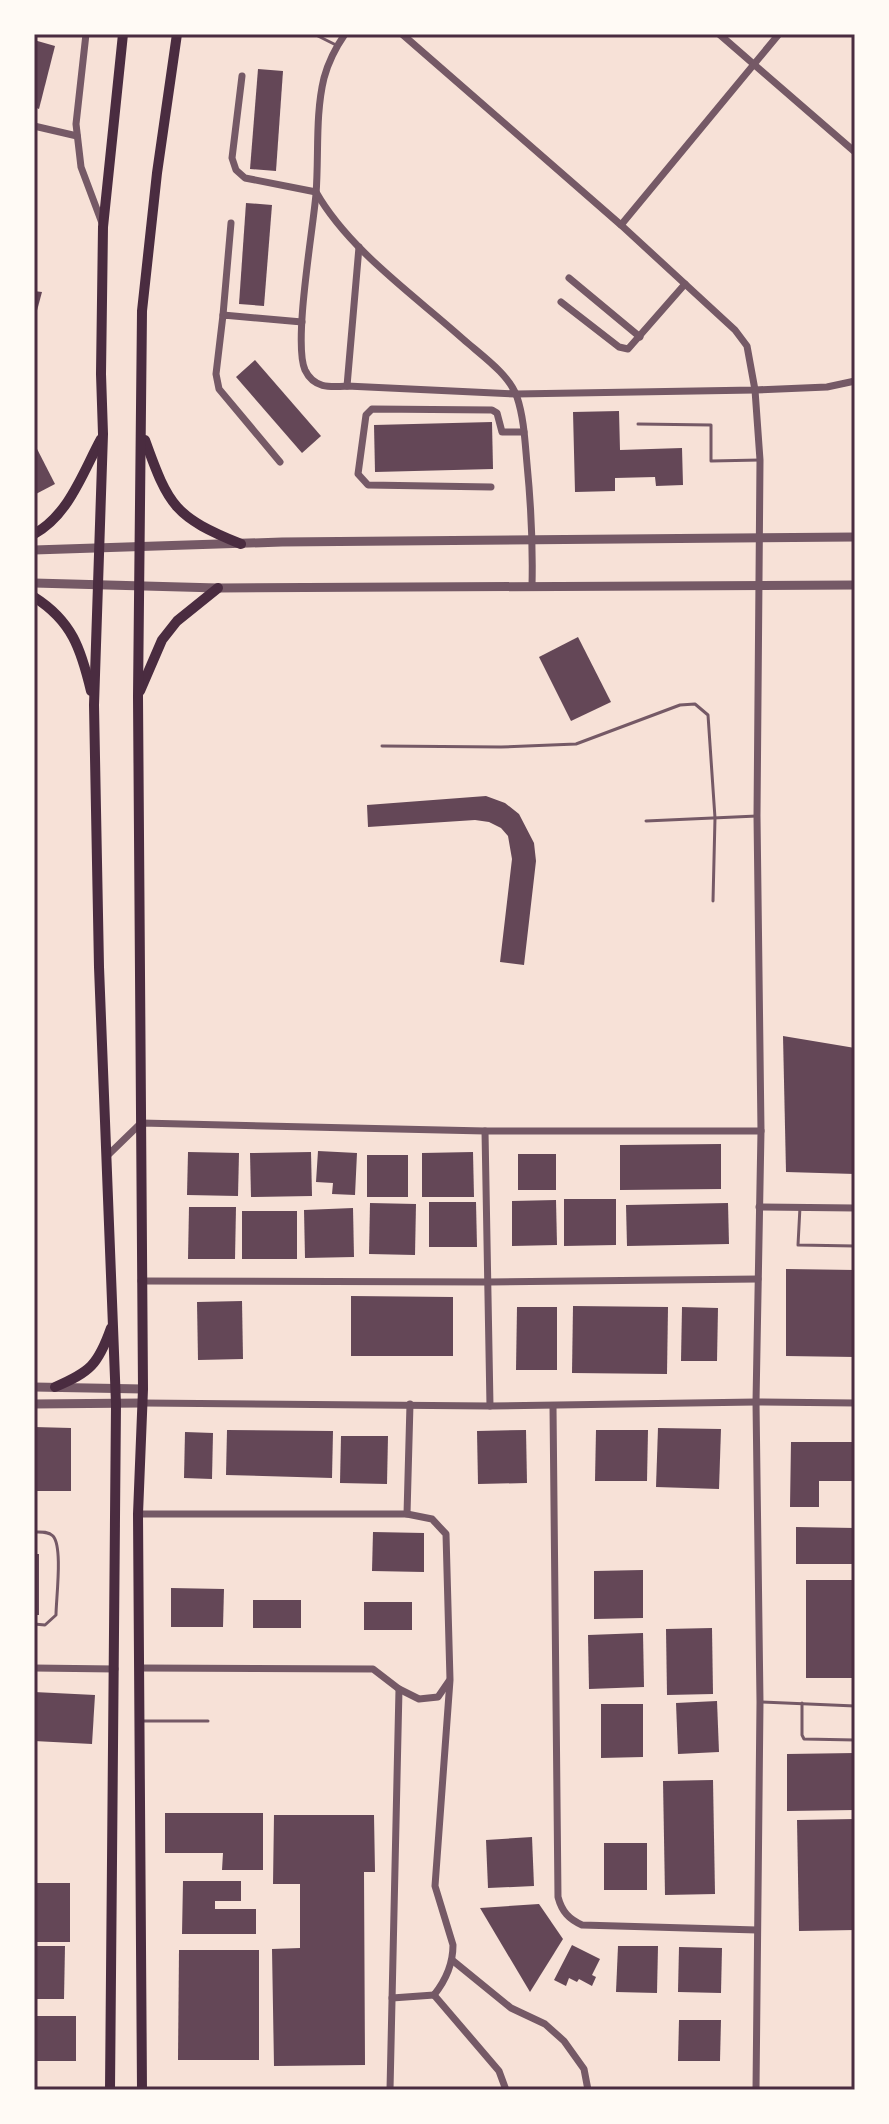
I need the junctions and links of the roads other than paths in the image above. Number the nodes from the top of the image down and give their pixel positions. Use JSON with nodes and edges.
{"nodes":[{"id":1,"x":86,"y":34,"type":"edge"},
{"id":2,"x":123,"y":34,"type":"edge"},
{"id":3,"x":177,"y":34,"type":"edge"},
{"id":4,"x":314,"y":34,"type":"edge"},
{"id":5,"x":345,"y":34,"type":"edge"},
{"id":6,"x":402,"y":34,"type":"edge"},
{"id":7,"x":719,"y":34,"type":"edge"},
{"id":8,"x":779,"y":34,"type":"edge"},
{"id":9,"x":337,"y":46,"type":"junction"},
{"id":10,"x":753,"y":64,"type":"junction"},
{"id":11,"x":242,"y":76,"type":"dead end"},
{"id":12,"x":34,"y":126,"type":"edge"},
{"id":13,"x":77,"y":136,"type":"junction"},
{"id":14,"x":855,"y":152,"type":"edge"},
{"id":15,"x":316,"y":192,"type":"junction"},
{"id":16,"x":231,"y":223,"type":"dead end"},
{"id":17,"x":621,"y":225,"type":"junction"},
{"id":18,"x":103,"y":227,"type":"junction"},
{"id":19,"x":359,"y":247,"type":"junction"},
{"id":20,"x":569,"y":278,"type":"dead end"},
{"id":21,"x":685,"y":284,"type":"junction"},
{"id":22,"x":561,"y":302,"type":"dead end"},
{"id":23,"x":223,"y":315,"type":"junction"},
{"id":24,"x":302,"y":322,"type":"junction"},
{"id":25,"x":640,"y":337,"type":"junction"},
{"id":26,"x":851,"y":383,"type":"edge"},
{"id":27,"x":347,"y":386,"type":"junction"},
{"id":28,"x":755,"y":390,"type":"junction"},
{"id":29,"x":516,"y":394,"type":"junction"},
{"id":30,"x":638,"y":424,"type":"dead end"},
{"id":31,"x":142,"y":431,"type":"junction"},
{"id":32,"x":524,"y":432,"type":"junction"},
{"id":33,"x":103,"y":434,"type":"junction"},
{"id":34,"x":760,"y":460,"type":"junction"},
{"id":35,"x":280,"y":462,"type":"dead end"},
{"id":36,"x":491,"y":487,"type":"dead end"},
{"id":37,"x":34,"y":534,"type":"edge"},
{"id":38,"x":760,"y":536,"type":"junction"},
{"id":39,"x":855,"y":537,"type":"edge"},
{"id":40,"x":533,"y":539,"type":"junction"},
{"id":41,"x":241,"y":544,"type":"junction"},
{"id":42,"x":141,"y":547,"type":"junction"},
{"id":43,"x":100,"y":549,"type":"junction"},
{"id":44,"x":34,"y":550,"type":"edge"},
{"id":45,"x":34,"y":583,"type":"edge"},
{"id":46,"x":759,"y":585,"type":"junction"},
{"id":47,"x":855,"y":585,"type":"edge"},
{"id":48,"x":99,"y":586,"type":"junction"},
{"id":49,"x":532,"y":586,"type":"junction"},
{"id":50,"x":140,"y":587,"type":"junction"},
{"id":51,"x":218,"y":588,"type":"junction"},
{"id":52,"x":34,"y":597,"type":"edge"},
{"id":53,"x":138,"y":697,"type":"junction"},
{"id":54,"x":94,"y":705,"type":"junction"},
{"id":55,"x":382,"y":746,"type":"dead end"},
{"id":56,"x":757,"y":816,"type":"junction"},
{"id":57,"x":715,"y":818,"type":"junction"},
{"id":58,"x":646,"y":821,"type":"dead end"},
{"id":59,"x":713,"y":901,"type":"dead end"},
{"id":60,"x":141,"y":1123,"type":"junction"},
{"id":61,"x":485,"y":1131,"type":"junction"},
{"id":62,"x":761,"y":1131,"type":"junction"},
{"id":63,"x":107,"y":1156,"type":"junction"},
{"id":64,"x":759,"y":1207,"type":"junction"},
{"id":65,"x":800,"y":1207,"type":"junction"},
{"id":66,"x":855,"y":1208,"type":"edge"},
{"id":67,"x":855,"y":1246,"type":"edge"},
{"id":68,"x":758,"y":1279,"type":"junction"},
{"id":69,"x":141,"y":1281,"type":"junction"},
{"id":70,"x":489,"y":1282,"type":"junction"},
{"id":71,"x":113,"y":1322,"type":"junction"},
{"id":72,"x":34,"y":1387,"type":"edge"},
{"id":73,"x":55,"y":1387,"type":"junction"},
{"id":74,"x":115,"y":1388,"type":"junction"},
{"id":75,"x":143,"y":1389,"type":"junction"},
{"id":76,"x":756,"y":1402,"type":"junction"},
{"id":77,"x":143,"y":1403,"type":"junction"},
{"id":78,"x":855,"y":1403,"type":"edge"},
{"id":79,"x":34,"y":1404,"type":"edge"},
{"id":80,"x":116,"y":1404,"type":"junction"},
{"id":81,"x":410,"y":1404,"type":"junction"},
{"id":82,"x":490,"y":1406,"type":"junction"},
{"id":83,"x":553,"y":1406,"type":"junction"},
{"id":84,"x":138,"y":1514,"type":"junction"},
{"id":85,"x":407,"y":1514,"type":"junction"},
{"id":86,"x":34,"y":1532,"type":"edge"},
{"id":87,"x":34,"y":1624,"type":"edge"},
{"id":88,"x":34,"y":1668,"type":"edge"},
{"id":89,"x":141,"y":1668,"type":"junction"},
{"id":90,"x":115,"y":1669,"type":"junction"},
{"id":91,"x":450,"y":1680,"type":"junction"},
{"id":92,"x":399,"y":1689,"type":"junction"},
{"id":93,"x":760,"y":1702,"type":"junction"},
{"id":94,"x":802,"y":1703,"type":"junction"},
{"id":95,"x":855,"y":1706,"type":"edge"},
{"id":96,"x":141,"y":1721,"type":"junction"},
{"id":97,"x":208,"y":1721,"type":"dead end"},
{"id":98,"x":855,"y":1740,"type":"edge"},
{"id":99,"x":757,"y":1930,"type":"junction"},
{"id":100,"x":452,"y":1960,"type":"junction"},
{"id":101,"x":434,"y":1995,"type":"junction"},
{"id":102,"x":392,"y":1998,"type":"junction"},
{"id":103,"x":110,"y":2090,"type":"edge"},
{"id":104,"x":142,"y":2090,"type":"edge"},
{"id":105,"x":390,"y":2090,"type":"edge"},
{"id":106,"x":506,"y":2090,"type":"edge"},
{"id":107,"x":588,"y":2090,"type":"edge"},
{"id":108,"x":756,"y":2090,"type":"edge"}],
"edges":[{"from":1,"to":13,"type":"street"},
{"from":2,"to":18,"type":"main road"},
{"from":3,"to":31,"type":"main road"},
{"from":4,"to":9,"type":"lane"},
{"from":5,"to":9,"type":"street"},
{"from":6,"to":17,"type":"street"},
{"from":7,"to":10,"type":"street"},
{"from":8,"to":10,"type":"street"},
{"from":9,"to":15,"type":"street"},
{"from":10,"to":14,"type":"street"},
{"from":10,"to":17,"type":"street"},
{"from":11,"to":15,"type":"street"},
{"from":12,"to":13,"type":"street"},
{"from":13,"to":18,"type":"street"},
{"from":15,"to":19,"type":"street"},
{"from":15,"to":24,"type":"street"},
{"from":16,"to":23,"type":"street"},
{"from":17,"to":21,"type":"street"},
{"from":18,"to":33,"type":"main road"},
{"from":19,"to":27,"type":"street"},
{"from":19,"to":29,"type":"street"},
{"from":20,"to":25,"type":"street"},
{"from":21,"to":25,"type":"street"},
{"from":21,"to":28,"type":"street"},
{"from":22,"to":25,"type":"street"},
{"from":23,"to":24,"type":"street"},
{"from":23,"to":35,"type":"street"},
{"from":24,"to":27,"type":"street"},
{"from":26,"to":28,"type":"street"},
{"from":27,"to":29,"type":"street"},
{"from":28,"to":29,"type":"street"},
{"from":28,"to":34,"type":"street"},
{"from":29,"to":32,"type":"street"},
{"from":30,"to":34,"type":"lane"},
{"from":31,"to":41,"type":"main road"},
{"from":31,"to":42,"type":"main road"},
{"from":32,"to":36,"type":"street"},
{"from":32,"to":40,"type":"street"},
{"from":33,"to":37,"type":"main road"},
{"from":33,"to":43,"type":"main road"},
{"from":34,"to":38,"type":"street"},
{"from":38,"to":39,"type":"street"},
{"from":38,"to":40,"type":"street"},
{"from":38,"to":46,"type":"street"},
{"from":40,"to":41,"type":"street"},
{"from":40,"to":49,"type":"street"},
{"from":41,"to":42,"type":"street"},
{"from":42,"to":43,"type":"street"},
{"from":42,"to":50,"type":"main road"},
{"from":43,"to":44,"type":"street"},
{"from":43,"to":48,"type":"main road"},
{"from":45,"to":48,"type":"street"},
{"from":46,"to":47,"type":"street"},
{"from":46,"to":49,"type":"street"},
{"from":46,"to":56,"type":"street"},
{"from":48,"to":50,"type":"street"},
{"from":48,"to":54,"type":"main road"},
{"from":49,"to":51,"type":"street"},
{"from":50,"to":51,"type":"street"},
{"from":50,"to":53,"type":"main road"},
{"from":51,"to":53,"type":"main road"},
{"from":52,"to":54,"type":"main road"},
{"from":53,"to":60,"type":"main road"},
{"from":54,"to":63,"type":"main road"},
{"from":55,"to":57,"type":"lane"},
{"from":56,"to":57,"type":"lane"},
{"from":56,"to":62,"type":"street"},
{"from":57,"to":58,"type":"lane"},
{"from":57,"to":59,"type":"lane"},
{"from":60,"to":61,"type":"street"},
{"from":60,"to":63,"type":"street"},
{"from":60,"to":69,"type":"main road"},
{"from":61,"to":62,"type":"street"},
{"from":61,"to":70,"type":"street"},
{"from":62,"to":64,"type":"street"},
{"from":63,"to":71,"type":"main road"},
{"from":64,"to":65,"type":"street"},
{"from":64,"to":68,"type":"street"},
{"from":65,"to":66,"type":"street"},
{"from":65,"to":67,"type":"lane"},
{"from":68,"to":70,"type":"street"},
{"from":68,"to":76,"type":"street"},
{"from":69,"to":70,"type":"street"},
{"from":69,"to":75,"type":"main road"},
{"from":70,"to":82,"type":"street"},
{"from":71,"to":73,"type":"main road"},
{"from":71,"to":74,"type":"main road"},
{"from":72,"to":73,"type":"street"},
{"from":73,"to":74,"type":"street"},
{"from":74,"to":75,"type":"street"},
{"from":74,"to":80,"type":"main road"},
{"from":75,"to":77,"type":"main road"},
{"from":76,"to":78,"type":"street"},
{"from":76,"to":83,"type":"street"},
{"from":76,"to":93,"type":"street"},
{"from":77,"to":80,"type":"street"},
{"from":77,"to":81,"type":"street"},
{"from":77,"to":84,"type":"main road"},
{"from":79,"to":80,"type":"street"},
{"from":80,"to":90,"type":"main road"},
{"from":81,"to":82,"type":"street"},
{"from":81,"to":85,"type":"street"},
{"from":82,"to":83,"type":"street"},
{"from":83,"to":99,"type":"street"},
{"from":84,"to":85,"type":"street"},
{"from":84,"to":89,"type":"main road"},
{"from":85,"to":91,"type":"street"},
{"from":86,"to":87,"type":"lane"},
{"from":88,"to":90,"type":"street"},
{"from":89,"to":92,"type":"street"},
{"from":89,"to":96,"type":"main road"},
{"from":90,"to":103,"type":"main road"},
{"from":91,"to":92,"type":"street"},
{"from":91,"to":100,"type":"street"},
{"from":92,"to":102,"type":"street"},
{"from":93,"to":94,"type":"lane"},
{"from":93,"to":99,"type":"street"},
{"from":94,"to":95,"type":"lane"},
{"from":94,"to":98,"type":"lane"},
{"from":96,"to":97,"type":"lane"},
{"from":96,"to":104,"type":"main road"},
{"from":99,"to":108,"type":"street"},
{"from":100,"to":101,"type":"street"},
{"from":100,"to":107,"type":"street"},
{"from":101,"to":102,"type":"street"},
{"from":101,"to":106,"type":"street"},
{"from":102,"to":105,"type":"street"}]}
